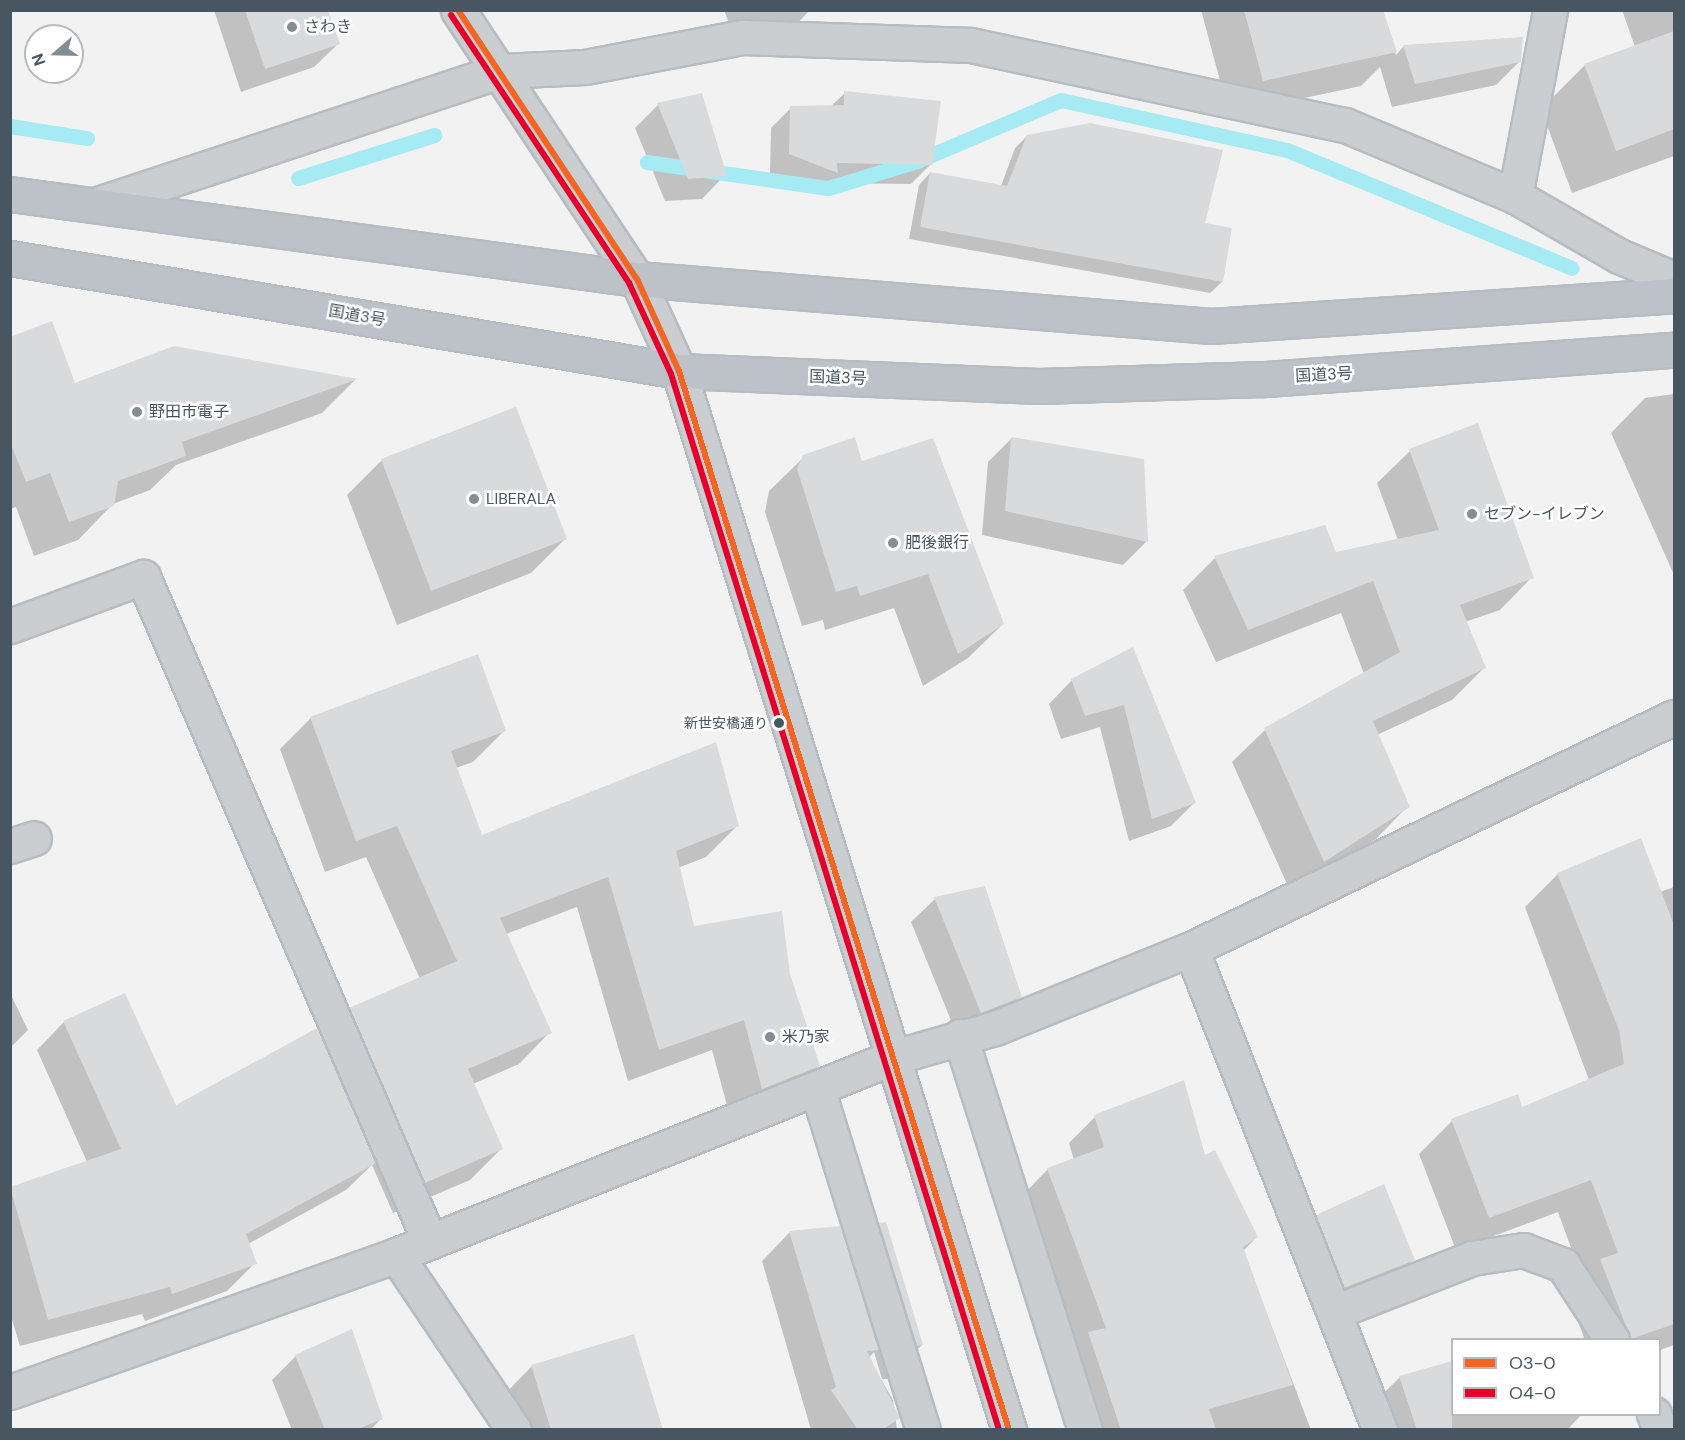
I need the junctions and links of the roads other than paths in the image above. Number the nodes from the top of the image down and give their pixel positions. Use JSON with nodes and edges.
{"nodes":[{"id":1,"x":458,"y":10,"type":"edge"},
{"id":2,"x":1550,"y":10,"type":"edge"},
{"id":3,"x":501,"y":71,"type":"junction"},
{"id":4,"x":10,"y":194,"type":"edge"},
{"id":5,"x":1515,"y":196,"type":"junction"},
{"id":6,"x":95,"y":205,"type":"junction"},
{"id":7,"x":10,"y":258,"type":"edge"},
{"id":8,"x":637,"y":279,"type":"junction"},
{"id":9,"x":1674,"y":279,"type":"edge"},
{"id":10,"x":1674,"y":295,"type":"edge"},
{"id":11,"x":1674,"y":350,"type":"edge"},
{"id":12,"x":679,"y":371,"type":"junction"},
{"id":13,"x":10,"y":626,"type":"edge"},
{"id":14,"x":1674,"y":717,"type":"edge"},
{"id":15,"x":1191,"y":949,"type":"junction"},
{"id":16,"x":960,"y":1036,"type":"junction"},
{"id":17,"x":894,"y":1057,"type":"junction"},
{"id":18,"x":817,"y":1088,"type":"junction"},
{"id":19,"x":430,"y":1242,"type":"junction"},
{"id":20,"x":396,"y":1256,"type":"junction"},
{"id":21,"x":1337,"y":1311,"type":"junction"},
{"id":22,"x":1611,"y":1338,"type":"edge"},
{"id":23,"x":10,"y":1392,"type":"edge"},
{"id":24,"x":514,"y":1430,"type":"edge"},
{"id":25,"x":923,"y":1430,"type":"edge"},
{"id":26,"x":1009,"y":1430,"type":"edge"},
{"id":27,"x":1085,"y":1430,"type":"edge"},
{"id":28,"x":1380,"y":1430,"type":"edge"}],
"edges":[{"from":1,"to":3,"type":"street"},
{"from":2,"to":5,"type":"street"},
{"from":3,"to":5,"type":"street"},
{"from":3,"to":6,"type":"street"},
{"from":3,"to":8,"type":"street"},
{"from":4,"to":6,"type":"highway"},
{"from":5,"to":9,"type":"street"},
{"from":6,"to":8,"type":"highway"},
{"from":7,"to":12,"type":"highway","name":"国道3号"},
{"from":8,"to":10,"type":"highway"},
{"from":8,"to":12,"type":"street"},
{"from":11,"to":12,"type":"highway","name":"国道3号"},
{"from":12,"to":17,"type":"street"},
{"from":13,"to":19,"type":"street"},
{"from":14,"to":15,"type":"street"},
{"from":15,"to":16,"type":"street"},
{"from":15,"to":21,"type":"street"},
{"from":16,"to":17,"type":"street"},
{"from":16,"to":27,"type":"street"},
{"from":17,"to":18,"type":"street"},
{"from":17,"to":26,"type":"street"},
{"from":18,"to":19,"type":"street"},
{"from":18,"to":25,"type":"street"},
{"from":19,"to":20,"type":"street"},
{"from":20,"to":23,"type":"street"},
{"from":20,"to":24,"type":"street"},
{"from":21,"to":22,"type":"street"},
{"from":21,"to":28,"type":"street"}]}
